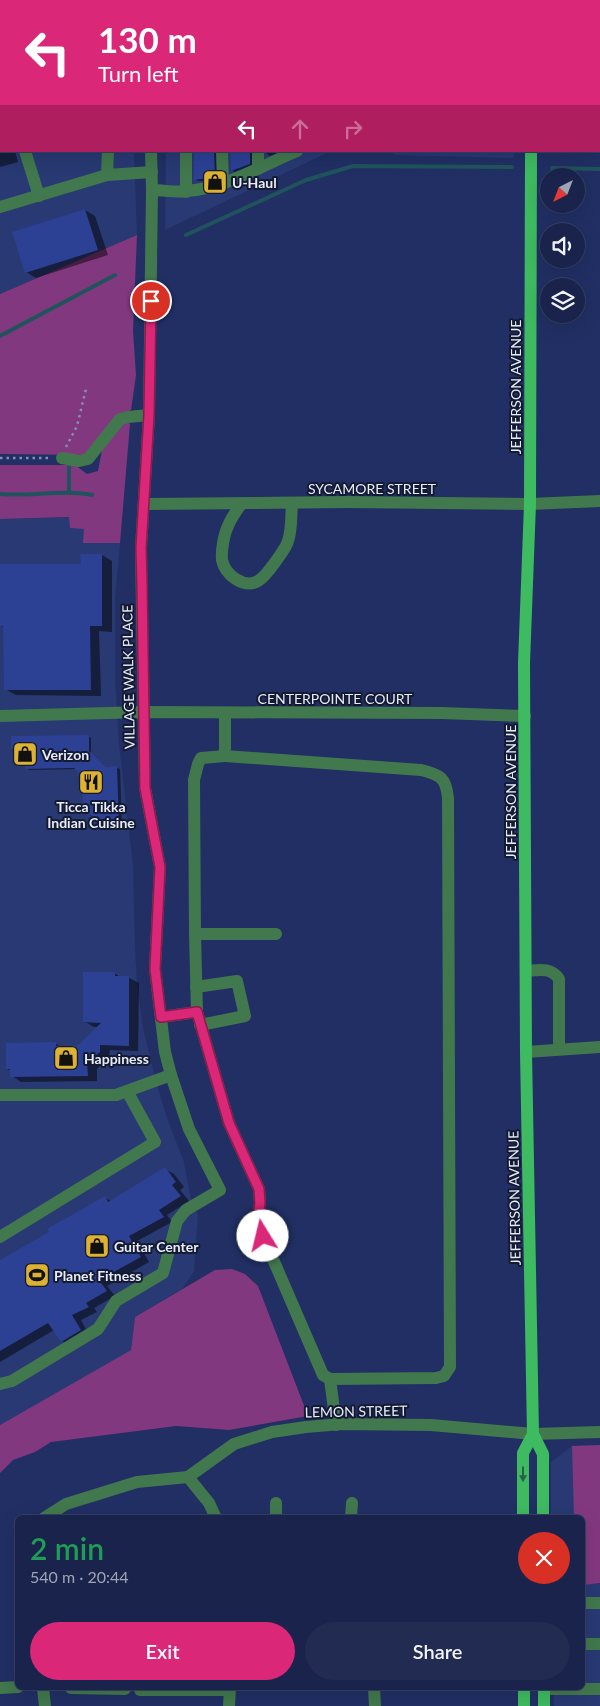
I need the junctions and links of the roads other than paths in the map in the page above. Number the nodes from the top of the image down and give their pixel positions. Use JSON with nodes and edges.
{"nodes":[{"id":1,"x":25,"y":152,"type":"edge"},
{"id":2,"x":108,"y":152,"type":"edge"},
{"id":3,"x":151,"y":152,"type":"edge"},
{"id":4,"x":186,"y":152,"type":"edge"},
{"id":5,"x":222,"y":152,"type":"edge"},
{"id":6,"x":258,"y":152,"type":"edge"},
{"id":7,"x":295,"y":152,"type":"edge"},
{"id":8,"x":531,"y":152,"type":"edge"},
{"id":9,"x":258,"y":169,"type":"junction"},
{"id":10,"x":152,"y":172,"type":"junction"},
{"id":11,"x":107,"y":175,"type":"junction"},
{"id":12,"x":223,"y":183,"type":"junction"},
{"id":13,"x":152,"y":190,"type":"junction"},
{"id":14,"x":186,"y":192,"type":"junction"},
{"id":15,"x":39,"y":196,"type":"junction"},
{"id":16,"x":0,"y":207,"type":"edge"},
{"id":17,"x":149,"y":415,"type":"junction"},
{"id":18,"x":62,"y":458,"type":"road end"},
{"id":19,"x":600,"y":501,"type":"edge"},
{"id":20,"x":242,"y":503,"type":"junction"},
{"id":21,"x":292,"y":503,"type":"junction"},
{"id":22,"x":144,"y":504,"type":"junction"},
{"id":23,"x":530,"y":504,"type":"junction"},
{"id":24,"x":144,"y":712,"type":"junction"},
{"id":25,"x":225,"y":713,"type":"junction"},
{"id":26,"x":0,"y":716,"type":"edge"},
{"id":27,"x":525,"y":716,"type":"junction"},
{"id":28,"x":224,"y":756,"type":"junction"},
{"id":29,"x":195,"y":934,"type":"junction"},
{"id":30,"x":276,"y":934,"type":"dead end"},
{"id":31,"x":526,"y":971,"type":"junction"},
{"id":32,"x":196,"y":987,"type":"junction"},
{"id":33,"x":197,"y":1012,"type":"junction"},
{"id":34,"x":161,"y":1017,"type":"junction"},
{"id":35,"x":200,"y":1025,"type":"junction"},
{"id":36,"x":600,"y":1047,"type":"edge"},
{"id":37,"x":560,"y":1049,"type":"junction"},
{"id":38,"x":526,"y":1052,"type":"junction"},
{"id":39,"x":172,"y":1076,"type":"junction"},
{"id":40,"x":127,"y":1091,"type":"junction"},
{"id":41,"x":0,"y":1096,"type":"edge"},
{"id":42,"x":0,"y":1237,"type":"edge"},
{"id":43,"x":330,"y":1379,"type":"junction"},
{"id":44,"x":0,"y":1384,"type":"edge"},
{"id":45,"x":336,"y":1425,"type":"junction"},
{"id":46,"x":600,"y":1432,"type":"edge"},
{"id":47,"x":533,"y":1434,"type":"junction"},
{"id":48,"x":188,"y":1477,"type":"junction"},
{"id":49,"x":352,"y":1502,"type":"dead end"},
{"id":50,"x":276,"y":1503,"type":"dead end"},
{"id":51,"x":49,"y":1515,"type":"edge"},
{"id":52,"x":215,"y":1515,"type":"edge"},
{"id":53,"x":276,"y":1515,"type":"edge"},
{"id":54,"x":351,"y":1515,"type":"edge"},
{"id":55,"x":524,"y":1515,"type":"edge"},
{"id":56,"x":543,"y":1515,"type":"edge"},
{"id":57,"x":585,"y":1603,"type":"edge"},
{"id":58,"x":600,"y":1603,"type":"edge"},
{"id":59,"x":585,"y":1644,"type":"edge"},
{"id":60,"x":600,"y":1644,"type":"edge"},
{"id":61,"x":15,"y":1687,"type":"edge"},
{"id":62,"x":0,"y":1688,"type":"edge"},
{"id":63,"x":585,"y":1689,"type":"edge"},
{"id":64,"x":600,"y":1689,"type":"edge"},
{"id":65,"x":44,"y":1690,"type":"edge"},
{"id":66,"x":230,"y":1690,"type":"edge"},
{"id":67,"x":374,"y":1690,"type":"edge"},
{"id":68,"x":524,"y":1690,"type":"edge"},
{"id":69,"x":544,"y":1690,"type":"edge"},
{"id":70,"x":45,"y":1706,"type":"edge"},
{"id":71,"x":229,"y":1706,"type":"edge"},
{"id":72,"x":375,"y":1706,"type":"edge"},
{"id":73,"x":524,"y":1706,"type":"edge"},
{"id":74,"x":544,"y":1706,"type":"edge"}],
"edges":[{"from":1,"to":15,"type":"street"},
{"from":2,"to":11,"type":"street"},
{"from":3,"to":10,"type":"street","name":"VILLAGE WALK PLACE"},
{"from":4,"to":14,"type":"street"},
{"from":5,"to":12,"type":"street"},
{"from":6,"to":9,"type":"street"},
{"from":7,"to":9,"type":"street"},
{"from":8,"to":23,"type":"main road","name":"JEFFERSON AVENUE"},
{"from":9,"to":12,"type":"street"},
{"from":10,"to":11,"type":"street"},
{"from":10,"to":13,"type":"street","name":"VILLAGE WALK PLACE"},
{"from":11,"to":15,"type":"street"},
{"from":12,"to":14,"type":"street"},
{"from":13,"to":14,"type":"street"},
{"from":13,"to":17,"type":"street","name":"VILLAGE WALK PLACE"},
{"from":15,"to":16,"type":"street"},
{"from":17,"to":18,"type":"street"},
{"from":17,"to":22,"type":"street","name":"VILLAGE WALK PLACE"},
{"from":19,"to":23,"type":"street","name":"SYCAMORE STREET"},
{"from":20,"to":21,"type":"street","name":"SYCAMORE STREET"},
{"from":20,"to":21,"type":"street"},
{"from":20,"to":22,"type":"street","name":"SYCAMORE STREET"},
{"from":21,"to":23,"type":"street","name":"SYCAMORE STREET"},
{"from":22,"to":24,"type":"street","name":"VILLAGE WALK PLACE"},
{"from":23,"to":27,"type":"main road","name":"JEFFERSON AVENUE"},
{"from":24,"to":25,"type":"street","name":"CENTERPOINTE COURT"},
{"from":24,"to":26,"type":"street","name":"CENTERPOINTE COURT"},
{"from":24,"to":34,"type":"street","name":"VILLAGE WALK PLACE"},
{"from":25,"to":27,"type":"street","name":"CENTERPOINTE COURT"},
{"from":25,"to":28,"type":"street"},
{"from":27,"to":31,"type":"main road","name":"JEFFERSON AVENUE"},
{"from":28,"to":29,"type":"street"},
{"from":28,"to":43,"type":"street"},
{"from":29,"to":30,"type":"street"},
{"from":29,"to":32,"type":"street"},
{"from":31,"to":37,"type":"street"},
{"from":31,"to":38,"type":"main road","name":"JEFFERSON AVENUE"},
{"from":32,"to":33,"type":"street"},
{"from":32,"to":35,"type":"street"},
{"from":33,"to":34,"type":"street"},
{"from":33,"to":35,"type":"street"},
{"from":34,"to":39,"type":"street","name":"VILLAGE WALK PLACE"},
{"from":35,"to":43,"type":"street"},
{"from":36,"to":37,"type":"street"},
{"from":37,"to":38,"type":"street"},
{"from":38,"to":47,"type":"main road","name":"JEFFERSON AVENUE"},
{"from":39,"to":40,"type":"street"},
{"from":39,"to":44,"type":"street","name":"VILLAGE WALK PLACE"},
{"from":40,"to":41,"type":"street"},
{"from":40,"to":42,"type":"street"},
{"from":43,"to":45,"type":"street"},
{"from":45,"to":47,"type":"street","name":"LEMON STREET"},
{"from":45,"to":48,"type":"street","name":"LEMON STREET"},
{"from":46,"to":47,"type":"street","name":"LEMON STREET"},
{"from":47,"to":55,"type":"main road","name":"JEFFERSON AVENUE","one_way":true},
{"from":47,"to":56,"type":"main road","name":"JEFFERSON AVENUE"},
{"from":48,"to":51,"type":"street"},
{"from":48,"to":52,"type":"street"},
{"from":49,"to":54,"type":"street"},
{"from":50,"to":53,"type":"street"},
{"from":57,"to":58,"type":"street"},
{"from":59,"to":60,"type":"street"},
{"from":61,"to":62,"type":"street"},
{"from":63,"to":64,"type":"street"},
{"from":65,"to":70,"type":"street"},
{"from":66,"to":71,"type":"street"},
{"from":67,"to":72,"type":"street"},
{"from":68,"to":73,"type":"main road"},
{"from":69,"to":74,"type":"main road"}]}
